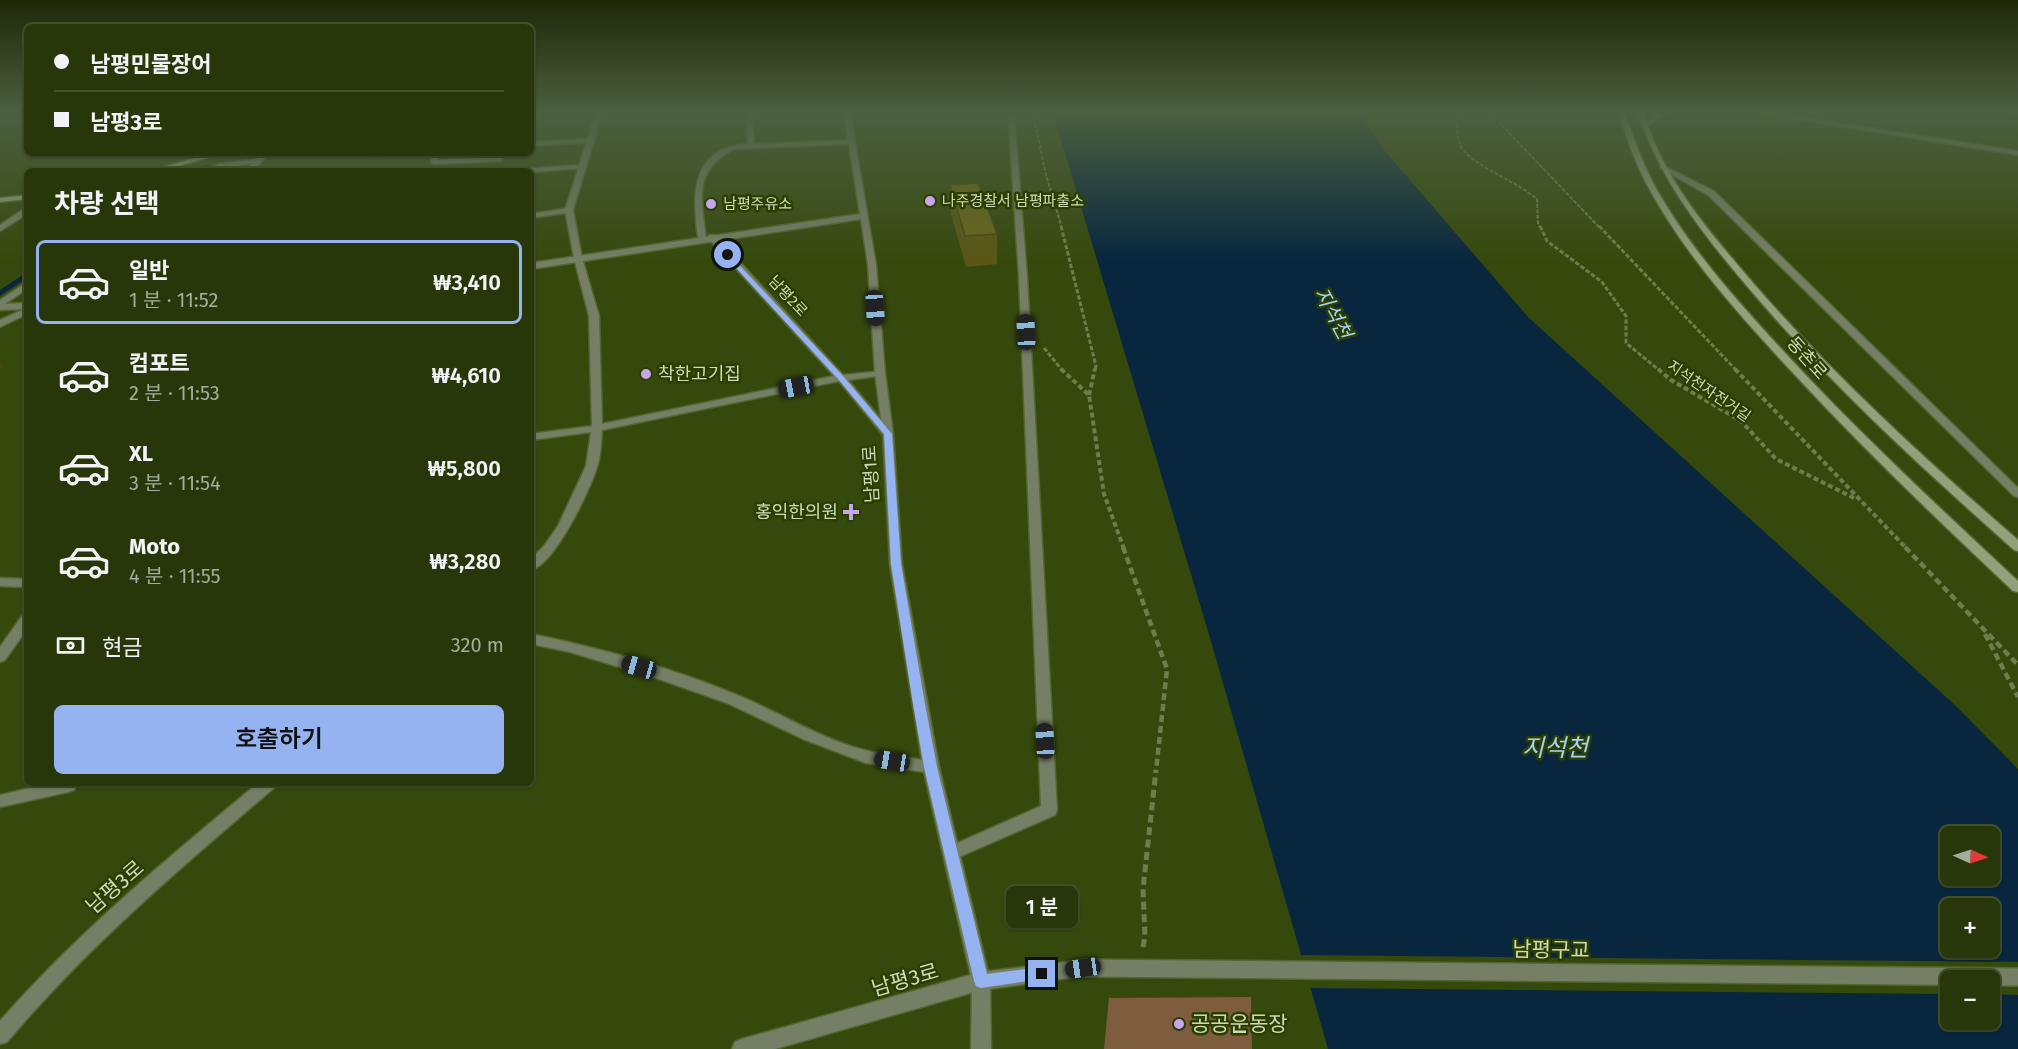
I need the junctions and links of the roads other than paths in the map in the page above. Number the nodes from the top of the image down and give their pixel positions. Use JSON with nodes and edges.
{"nodes":[{"id":1,"x":187,"y":162,"type":"edge"},
{"id":2,"x":251,"y":162,"type":"edge"},
{"id":3,"x":584,"y":162,"type":"edge"},
{"id":4,"x":713,"y":162,"type":"edge"},
{"id":5,"x":855,"y":162,"type":"edge"},
{"id":6,"x":1014,"y":162,"type":"edge"},
{"id":7,"x":1639,"y":162,"type":"edge"},
{"id":8,"x":1660,"y":162,"type":"edge"},
{"id":9,"x":582,"y":167,"type":"junction"},
{"id":10,"x":1662,"y":167,"type":"junction"},
{"id":11,"x":164,"y":168,"type":"edge"},
{"id":12,"x":215,"y":168,"type":"edge"},
{"id":13,"x":534,"y":170,"type":"edge"},
{"id":14,"x":24,"y":197,"type":"edge"},
{"id":15,"x":0,"y":200,"type":"edge"},
{"id":16,"x":569,"y":210,"type":"junction"},
{"id":17,"x":24,"y":213,"type":"edge"},
{"id":18,"x":534,"y":216,"type":"edge"},
{"id":19,"x":864,"y":216,"type":"junction"},
{"id":20,"x":0,"y":229,"type":"edge"},
{"id":21,"x":707,"y":238,"type":"junction"},
{"id":22,"x":578,"y":258,"type":"junction"},
{"id":23,"x":534,"y":265,"type":"edge"},
{"id":24,"x":24,"y":287,"type":"edge"},
{"id":25,"x":0,"y":306,"type":"edge"},
{"id":26,"x":24,"y":309,"type":"edge"},
{"id":27,"x":24,"y":311,"type":"edge"},
{"id":28,"x":0,"y":324,"type":"edge"},
{"id":29,"x":880,"y":373,"type":"junction"},
{"id":30,"x":840,"y":378,"type":"junction"},
{"id":31,"x":597,"y":428,"type":"junction"},
{"id":32,"x":888,"y":434,"type":"junction"},
{"id":33,"x":534,"y":437,"type":"edge"},
{"id":34,"x":2018,"y":494,"type":"edge"},
{"id":35,"x":2018,"y":547,"type":"edge"},
{"id":36,"x":534,"y":563,"type":"edge"},
{"id":37,"x":0,"y":582,"type":"edge"},
{"id":38,"x":24,"y":584,"type":"edge"},
{"id":39,"x":2018,"y":588,"type":"edge"},
{"id":40,"x":24,"y":623,"type":"edge"},
{"id":41,"x":534,"y":640,"type":"edge"},
{"id":42,"x":0,"y":657,"type":"edge"},
{"id":43,"x":931,"y":767,"type":"junction"},
{"id":44,"x":68,"y":786,"type":"dead end"},
{"id":45,"x":266,"y":786,"type":"edge"},
{"id":46,"x":0,"y":801,"type":"edge"},
{"id":47,"x":952,"y":853,"type":"junction"},
{"id":48,"x":1083,"y":968,"type":"joint"},
{"id":49,"x":2018,"y":977,"type":"edge"},
{"id":50,"x":981,"y":981,"type":"junction"},
{"id":51,"x":0,"y":1035,"type":"edge"},
{"id":52,"x":742,"y":1049,"type":"edge"},
{"id":53,"x":981,"y":1049,"type":"edge"}],
"edges":[{"from":1,"to":11,"type":"main road"},
{"from":2,"to":12,"type":"street"},
{"from":3,"to":9,"type":"street"},
{"from":4,"to":21,"type":"street"},
{"from":5,"to":19,"type":"street","name":"남평1로"},
{"from":6,"to":47,"type":"street"},
{"from":7,"to":39,"type":"main road","name":"동촌로"},
{"from":8,"to":10,"type":"main road","name":"동촌로"},
{"from":9,"to":13,"type":"street"},
{"from":9,"to":16,"type":"street"},
{"from":10,"to":34,"type":"street"},
{"from":10,"to":35,"type":"main road","name":"동촌로"},
{"from":14,"to":15,"type":"main road"},
{"from":16,"to":18,"type":"street"},
{"from":16,"to":22,"type":"street"},
{"from":17,"to":20,"type":"street"},
{"from":19,"to":21,"type":"street"},
{"from":19,"to":29,"type":"street","name":"남평1로"},
{"from":21,"to":22,"type":"street"},
{"from":21,"to":30,"type":"street","name":"남평2로"},
{"from":22,"to":23,"type":"street"},
{"from":22,"to":31,"type":"street"},
{"from":24,"to":25,"type":"street"},
{"from":25,"to":26,"type":"street"},
{"from":27,"to":28,"type":"street"},
{"from":29,"to":30,"type":"street"},
{"from":29,"to":32,"type":"street","name":"남평1로"},
{"from":30,"to":31,"type":"street"},
{"from":30,"to":32,"type":"street","name":"남평2로"},
{"from":31,"to":33,"type":"street"},
{"from":31,"to":36,"type":"street"},
{"from":32,"to":43,"type":"street","name":"남평1로"},
{"from":37,"to":38,"type":"street"},
{"from":40,"to":42,"type":"street"},
{"from":41,"to":43,"type":"street"},
{"from":43,"to":47,"type":"street","name":"남평1로"},
{"from":44,"to":46,"type":"street"},
{"from":45,"to":51,"type":"street","name":"남평3로"},
{"from":47,"to":50,"type":"street","name":"남평1로"},
{"from":48,"to":49,"type":"street","name":"남평구교","bridge":true},
{"from":48,"to":50,"type":"street","name":"남평3로"},
{"from":50,"to":52,"type":"street","name":"남평3로"},
{"from":50,"to":53,"type":"street","name":"남평1로"}]}
